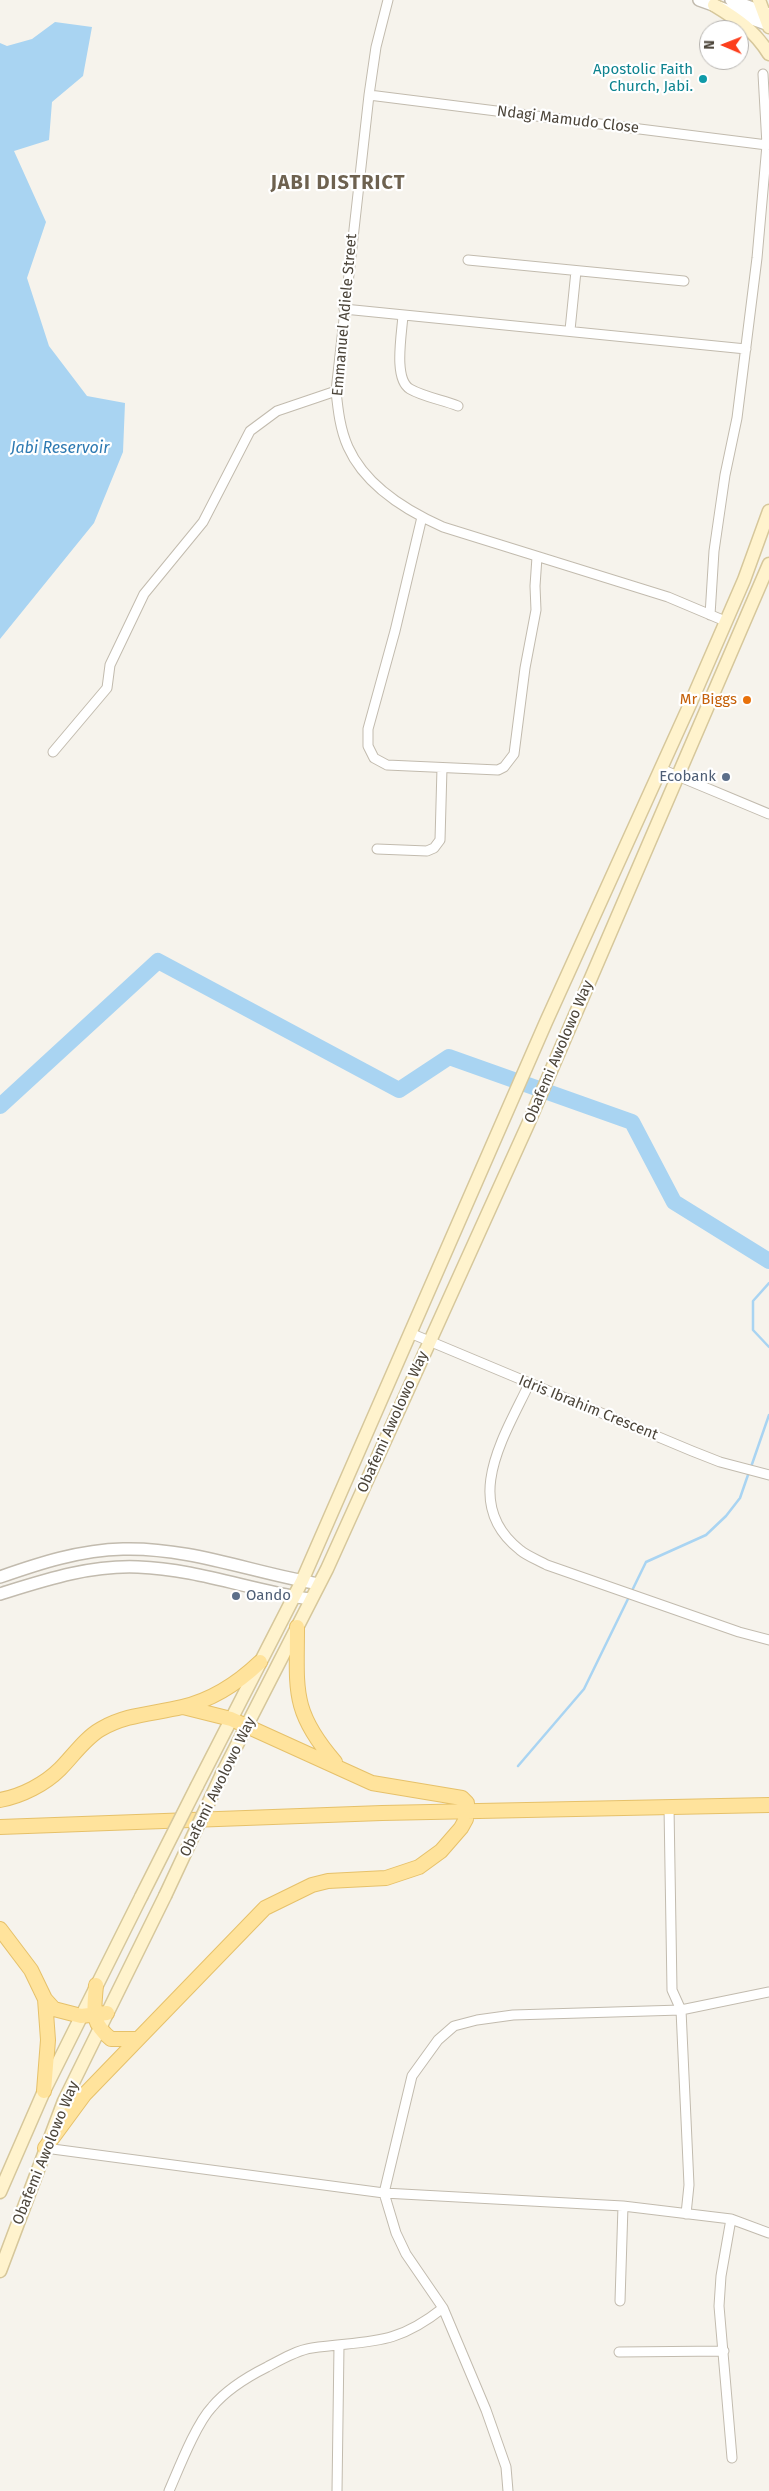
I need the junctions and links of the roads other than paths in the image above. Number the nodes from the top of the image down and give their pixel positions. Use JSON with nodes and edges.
{"nodes":[{"id":1,"x":388,"y":0,"type":"edge"},
{"id":2,"x":699,"y":0,"type":"edge"},
{"id":3,"x":731,"y":0,"type":"edge"},
{"id":4,"x":714,"y":5,"type":"junction"},
{"id":5,"x":766,"y":17,"type":"edge"},
{"id":6,"x":769,"y":54,"type":"edge"},
{"id":7,"x":763,"y":74,"type":"dead end"},
{"id":8,"x":369,"y":95,"type":"junction"},
{"id":9,"x":767,"y":145,"type":"junction"},
{"id":10,"x":468,"y":260,"type":"dead end"},
{"id":11,"x":576,"y":270,"type":"junction"},
{"id":12,"x":684,"y":281,"type":"dead end"},
{"id":13,"x":344,"y":309,"type":"junction"},
{"id":14,"x":403,"y":315,"type":"junction"},
{"id":15,"x":570,"y":330,"type":"junction"},
{"id":16,"x":746,"y":349,"type":"junction"},
{"id":17,"x":336,"y":391,"type":"junction"},
{"id":18,"x":458,"y":406,"type":"dead end"},
{"id":19,"x":769,"y":511,"type":"edge"},
{"id":20,"x":422,"y":517,"type":"junction"},
{"id":21,"x":537,"y":557,"type":"junction"},
{"id":22,"x":769,"y":564,"type":"edge"},
{"id":23,"x":710,"y":615,"type":"junction"},
{"id":24,"x":725,"y":621,"type":"junction"},
{"id":25,"x":53,"y":752,"type":"dead end"},
{"id":26,"x":442,"y":768,"type":"junction"},
{"id":27,"x":661,"y":769,"type":"junction"},
{"id":28,"x":677,"y":776,"type":"junction"},
{"id":29,"x":769,"y":814,"type":"edge"},
{"id":30,"x":377,"y":850,"type":"dead end"},
{"id":31,"x":410,"y":1333,"type":"junction"},
{"id":32,"x":428,"y":1340,"type":"junction"},
{"id":33,"x":530,"y":1384,"type":"junction"},
{"id":34,"x":769,"y":1475,"type":"edge"},
{"id":35,"x":0,"y":1577,"type":"edge"},
{"id":36,"x":302,"y":1581,"type":"junction"},
{"id":37,"x":319,"y":1584,"type":"junction"},
{"id":38,"x":0,"y":1594,"type":"edge"},
{"id":39,"x":294,"y":1597,"type":"junction"},
{"id":40,"x":310,"y":1599,"type":"junction"},
{"id":41,"x":297,"y":1627,"type":"junction"},
{"id":42,"x":769,"y":1640,"type":"edge"},
{"id":43,"x":260,"y":1662,"type":"junction"},
{"id":44,"x":182,"y":1707,"type":"junction"},
{"id":45,"x":231,"y":1719,"type":"junction"},
{"id":46,"x":247,"y":1726,"type":"junction"},
{"id":47,"x":342,"y":1770,"type":"junction"},
{"id":48,"x":0,"y":1800,"type":"edge"},
{"id":49,"x":769,"y":1805,"type":"edge"},
{"id":50,"x":668,"y":1807,"type":"junction"},
{"id":51,"x":468,"y":1812,"type":"junction"},
{"id":52,"x":0,"y":1827,"type":"edge"},
{"id":53,"x":0,"y":1929,"type":"edge"},
{"id":54,"x":96,"y":1985,"type":"junction"},
{"id":55,"x":769,"y":1992,"type":"edge"},
{"id":56,"x":45,"y":1999,"type":"junction"},
{"id":57,"x":681,"y":2010,"type":"junction"},
{"id":58,"x":101,"y":2014,"type":"junction"},
{"id":59,"x":80,"y":2016,"type":"junction"},
{"id":60,"x":99,"y":2029,"type":"junction"},
{"id":61,"x":136,"y":2039,"type":"junction"},
{"id":62,"x":44,"y":2091,"type":"junction"},
{"id":63,"x":45,"y":2148,"type":"junction"},
{"id":64,"x":0,"y":2192,"type":"edge"},
{"id":65,"x":384,"y":2193,"type":"junction"},
{"id":66,"x":623,"y":2206,"type":"junction"},
{"id":67,"x":686,"y":2214,"type":"junction"},
{"id":68,"x":730,"y":2219,"type":"junction"},
{"id":69,"x":769,"y":2234,"type":"edge"},
{"id":70,"x":3,"y":2250,"type":"edge"},
{"id":71,"x":0,"y":2271,"type":"edge"},
{"id":72,"x":620,"y":2302,"type":"dead end"},
{"id":73,"x":443,"y":2308,"type":"junction"},
{"id":74,"x":339,"y":2346,"type":"junction"},
{"id":75,"x":724,"y":2351,"type":"junction"},
{"id":76,"x":619,"y":2352,"type":"dead end"},
{"id":77,"x":732,"y":2458,"type":"dead end"},
{"id":78,"x":169,"y":2491,"type":"edge"},
{"id":79,"x":337,"y":2491,"type":"edge"},
{"id":80,"x":508,"y":2491,"type":"edge"}],
"edges":[{"from":1,"to":8,"type":"street","name":"Emmanuel Adiele Street"},
{"from":2,"to":4,"type":"street"},
{"from":3,"to":5,"type":"street"},
{"from":4,"to":5,"type":"street"},
{"from":4,"to":6,"type":"main road"},
{"from":7,"to":9,"type":"street"},
{"from":8,"to":9,"type":"street","name":"Ndagi Mamudo Close"},
{"from":8,"to":13,"type":"street","name":"Emmanuel Adiele Street"},
{"from":9,"to":16,"type":"street"},
{"from":10,"to":11,"type":"street"},
{"from":11,"to":12,"type":"street"},
{"from":11,"to":15,"type":"street"},
{"from":13,"to":14,"type":"street"},
{"from":13,"to":17,"type":"street","name":"Emmanuel Adiele Street"},
{"from":14,"to":15,"type":"street"},
{"from":14,"to":18,"type":"street"},
{"from":15,"to":16,"type":"street"},
{"from":16,"to":23,"type":"street"},
{"from":17,"to":20,"type":"street","name":"Emmanuel Adiele Street"},
{"from":17,"to":25,"type":"street"},
{"from":19,"to":24,"type":"main road","name":"Obafemi Awolowo Way"},
{"from":20,"to":21,"type":"street","name":"Emmanuel Adiele Street"},
{"from":20,"to":26,"type":"street"},
{"from":21,"to":23,"type":"street","name":"Emmanuel Adiele Street"},
{"from":21,"to":26,"type":"street"},
{"from":22,"to":28,"type":"main road","name":"Obafemi Awolowo Way"},
{"from":23,"to":24,"type":"street","name":"Emmanuel Adiele Street"},
{"from":24,"to":27,"type":"main road","name":"Obafemi Awolowo Way"},
{"from":26,"to":30,"type":"street"},
{"from":27,"to":28,"type":"street"},
{"from":27,"to":31,"type":"main road","name":"Obafemi Awolowo Way"},
{"from":28,"to":29,"type":"street"},
{"from":28,"to":32,"type":"main road","name":"Obafemi Awolowo Way"},
{"from":31,"to":32,"type":"street","name":"Idris Ibrahim Crescent"},
{"from":31,"to":36,"type":"main road","name":"Obafemi Awolowo Way"},
{"from":32,"to":33,"type":"street","name":"Idris Ibrahim Crescent"},
{"from":32,"to":37,"type":"main road","name":"Obafemi Awolowo Way"},
{"from":33,"to":34,"type":"street","name":"Idris Ibrahim Crescent"},
{"from":33,"to":42,"type":"street"},
{"from":35,"to":36,"type":"street"},
{"from":36,"to":37,"type":"street"},
{"from":36,"to":39,"type":"main road","name":"Obafemi Awolowo Way"},
{"from":37,"to":40,"type":"main road","name":"Obafemi Awolowo Way"},
{"from":38,"to":39,"type":"street"},
{"from":39,"to":40,"type":"street"},
{"from":39,"to":43,"type":"main road","name":"Obafemi Awolowo Way"},
{"from":40,"to":41,"type":"main road","name":"Obafemi Awolowo Way"},
{"from":41,"to":46,"type":"main road","name":"Obafemi Awolowo Way"},
{"from":41,"to":47,"type":"main road"},
{"from":43,"to":44,"type":"main road"},
{"from":43,"to":45,"type":"main road","name":"Obafemi Awolowo Way"},
{"from":44,"to":45,"type":"main road"},
{"from":44,"to":48,"type":"main road"},
{"from":45,"to":46,"type":"main road"},
{"from":45,"to":54,"type":"main road","name":"Obafemi Awolowo Way","bridge":true},
{"from":46,"to":47,"type":"main road"},
{"from":46,"to":58,"type":"main road","name":"Obafemi Awolowo Way","bridge":true},
{"from":47,"to":51,"type":"main road"},
{"from":49,"to":50,"type":"main road"},
{"from":50,"to":51,"type":"main road"},
{"from":50,"to":57,"type":"street"},
{"from":51,"to":52,"type":"main road"},
{"from":51,"to":61,"type":"main road"},
{"from":53,"to":56,"type":"main road"},
{"from":54,"to":58,"type":"main road"},
{"from":54,"to":59,"type":"main road","name":"Obafemi Awolowo Way"},
{"from":55,"to":57,"type":"street"},
{"from":56,"to":59,"type":"main road"},
{"from":56,"to":62,"type":"main road"},
{"from":57,"to":65,"type":"street"},
{"from":57,"to":67,"type":"street"},
{"from":58,"to":59,"type":"main road"},
{"from":58,"to":60,"type":"main road"},
{"from":59,"to":62,"type":"main road","name":"Obafemi Awolowo Way"},
{"from":60,"to":61,"type":"main road"},
{"from":60,"to":63,"type":"main road","name":"Obafemi Awolowo Way"},
{"from":61,"to":63,"type":"main road"},
{"from":62,"to":64,"type":"main road","name":"Obafemi Awolowo Way"},
{"from":63,"to":65,"type":"street"},
{"from":63,"to":70,"type":"main road","name":"Obafemi Awolowo Way"},
{"from":65,"to":66,"type":"street"},
{"from":65,"to":73,"type":"street"},
{"from":66,"to":67,"type":"street"},
{"from":66,"to":72,"type":"street"},
{"from":67,"to":68,"type":"street"},
{"from":68,"to":69,"type":"street"},
{"from":68,"to":75,"type":"street"},
{"from":70,"to":71,"type":"main road","name":"Obafemi Awolowo Way"},
{"from":73,"to":74,"type":"street"},
{"from":73,"to":80,"type":"street"},
{"from":74,"to":78,"type":"street"},
{"from":74,"to":79,"type":"street"},
{"from":75,"to":76,"type":"street"},
{"from":75,"to":77,"type":"street"}]}
